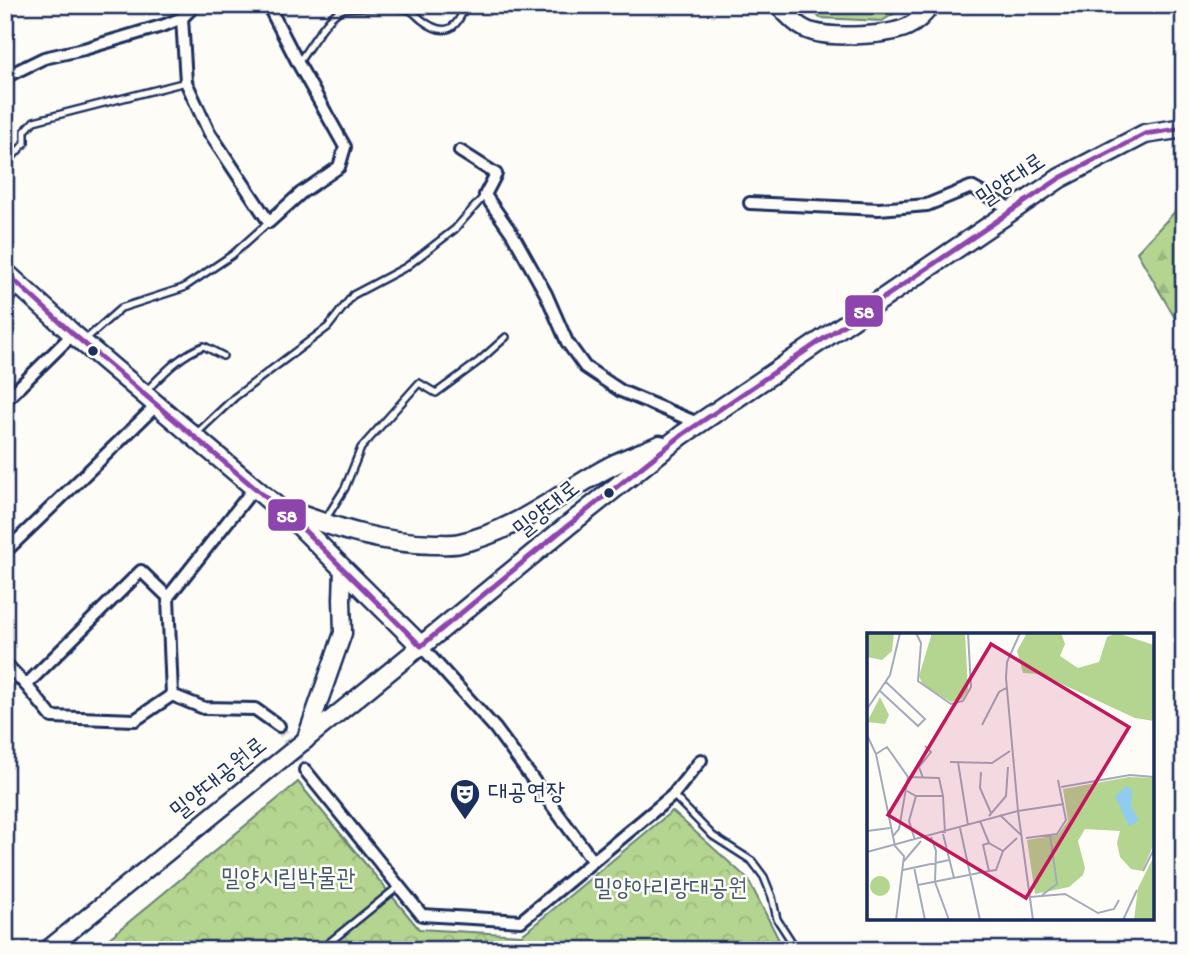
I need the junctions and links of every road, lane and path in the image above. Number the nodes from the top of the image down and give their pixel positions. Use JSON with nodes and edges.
{"nodes":[{"id":1,"x":195,"y":5,"type":"edge"},
{"id":2,"x":268,"y":5,"type":"edge"},
{"id":3,"x":465,"y":5,"type":"edge"},
{"id":4,"x":779,"y":5,"type":"edge"},
{"id":5,"x":932,"y":5,"type":"edge"},
{"id":6,"x":182,"y":18,"type":"junction"},
{"id":7,"x":298,"y":63,"type":"junction"},
{"id":8,"x":5,"y":77,"type":"edge"},
{"id":9,"x":186,"y":82,"type":"junction"},
{"id":10,"x":1184,"y":128,"type":"edge"},
{"id":11,"x":460,"y":151,"type":"dead end"},
{"id":12,"x":5,"y":165,"type":"edge"},
{"id":13,"x":485,"y":195,"type":"junction"},
{"id":14,"x":750,"y":203,"type":"dead end"},
{"id":15,"x":1013,"y":210,"type":"junction"},
{"id":16,"x":269,"y":222,"type":"junction"},
{"id":17,"x":5,"y":272,"type":"edge"},
{"id":18,"x":20,"y":287,"type":"junction"},
{"id":19,"x":5,"y":305,"type":"edge"},
{"id":20,"x":506,"y":337,"type":"dead end"},
{"id":21,"x":78,"y":338,"type":"junction"},
{"id":22,"x":223,"y":356,"type":"dead end"},
{"id":23,"x":151,"y":399,"type":"junction"},
{"id":24,"x":5,"y":401,"type":"edge"},
{"id":25,"x":700,"y":424,"type":"junction"},
{"id":26,"x":682,"y":435,"type":"junction"},
{"id":27,"x":194,"y":436,"type":"junction"},
{"id":28,"x":255,"y":487,"type":"junction"},
{"id":29,"x":278,"y":507,"type":"junction"},
{"id":30,"x":323,"y":523,"type":"junction"},
{"id":31,"x":5,"y":552,"type":"edge"},
{"id":32,"x":343,"y":569,"type":"junction"},
{"id":33,"x":168,"y":597,"type":"junction"},
{"id":34,"x":421,"y":646,"type":"junction"},
{"id":35,"x":5,"y":663,"type":"edge"},
{"id":36,"x":26,"y":685,"type":"junction"},
{"id":37,"x":172,"y":695,"type":"junction"},
{"id":38,"x":279,"y":726,"type":"tunnel mouth"},
{"id":39,"x":305,"y":741,"type":"junction"},
{"id":40,"x":701,"y":760,"type":"dead end"},
{"id":41,"x":304,"y":770,"type":"tunnel mouth"},
{"id":42,"x":673,"y":795,"type":"junction"},
{"id":43,"x":593,"y":861,"type":"junction"},
{"id":44,"x":399,"y":886,"type":"junction"},
{"id":45,"x":47,"y":950,"type":"edge"},
{"id":46,"x":320,"y":950,"type":"edge"},
{"id":47,"x":797,"y":950,"type":"edge"}],
"edges":[{"from":1,"to":6,"type":"street"},
{"from":2,"to":7,"type":"street"},
{"from":3,"to":7,"type":"lane"},
{"from":4,"to":5,"type":"main road"},
{"from":6,"to":8,"type":"street"},
{"from":6,"to":9,"type":"street"},
{"from":7,"to":16,"type":"street"},
{"from":9,"to":12,"type":"lane"},
{"from":9,"to":16,"type":"street"},
{"from":10,"to":15,"type":"main road","name":"밀양대로"},
{"from":11,"to":13,"type":"street"},
{"from":13,"to":25,"type":"street"},
{"from":13,"to":27,"type":"lane"},
{"from":14,"to":15,"type":"street"},
{"from":15,"to":25,"type":"main road","name":"밀양대로"},
{"from":16,"to":21,"type":"lane"},
{"from":17,"to":18,"type":"main road"},
{"from":18,"to":19,"type":"lane"},
{"from":18,"to":21,"type":"main road"},
{"from":20,"to":30,"type":"lane"},
{"from":21,"to":23,"type":"main road"},
{"from":21,"to":24,"type":"street"},
{"from":22,"to":23,"type":"lane"},
{"from":23,"to":27,"type":"main road"},
{"from":23,"to":31,"type":"street"},
{"from":25,"to":26,"type":"main road","name":"밀양대로"},
{"from":26,"to":30,"type":"main road"},
{"from":26,"to":34,"type":"main road","name":"밀양대로"},
{"from":27,"to":28,"type":"main road"},
{"from":28,"to":29,"type":"main road"},
{"from":28,"to":33,"type":"street"},
{"from":29,"to":30,"type":"main road"},
{"from":29,"to":32,"type":"main road"},
{"from":32,"to":34,"type":"main road"},
{"from":32,"to":39,"type":"main road"},
{"from":33,"to":36,"type":"street"},
{"from":33,"to":37,"type":"street"},
{"from":34,"to":39,"type":"main road","name":"밀양대공원로"},
{"from":34,"to":43,"type":"street"},
{"from":35,"to":36,"type":"street"},
{"from":36,"to":37,"type":"street"},
{"from":37,"to":38,"type":"street"},
{"from":39,"to":45,"type":"main road","name":"밀양대공원로"},
{"from":40,"to":42,"type":"street"},
{"from":41,"to":44,"type":"street"},
{"from":42,"to":43,"type":"street"},
{"from":42,"to":47,"type":"lane"},
{"from":43,"to":44,"type":"street"},
{"from":44,"to":46,"type":"lane"}]}
